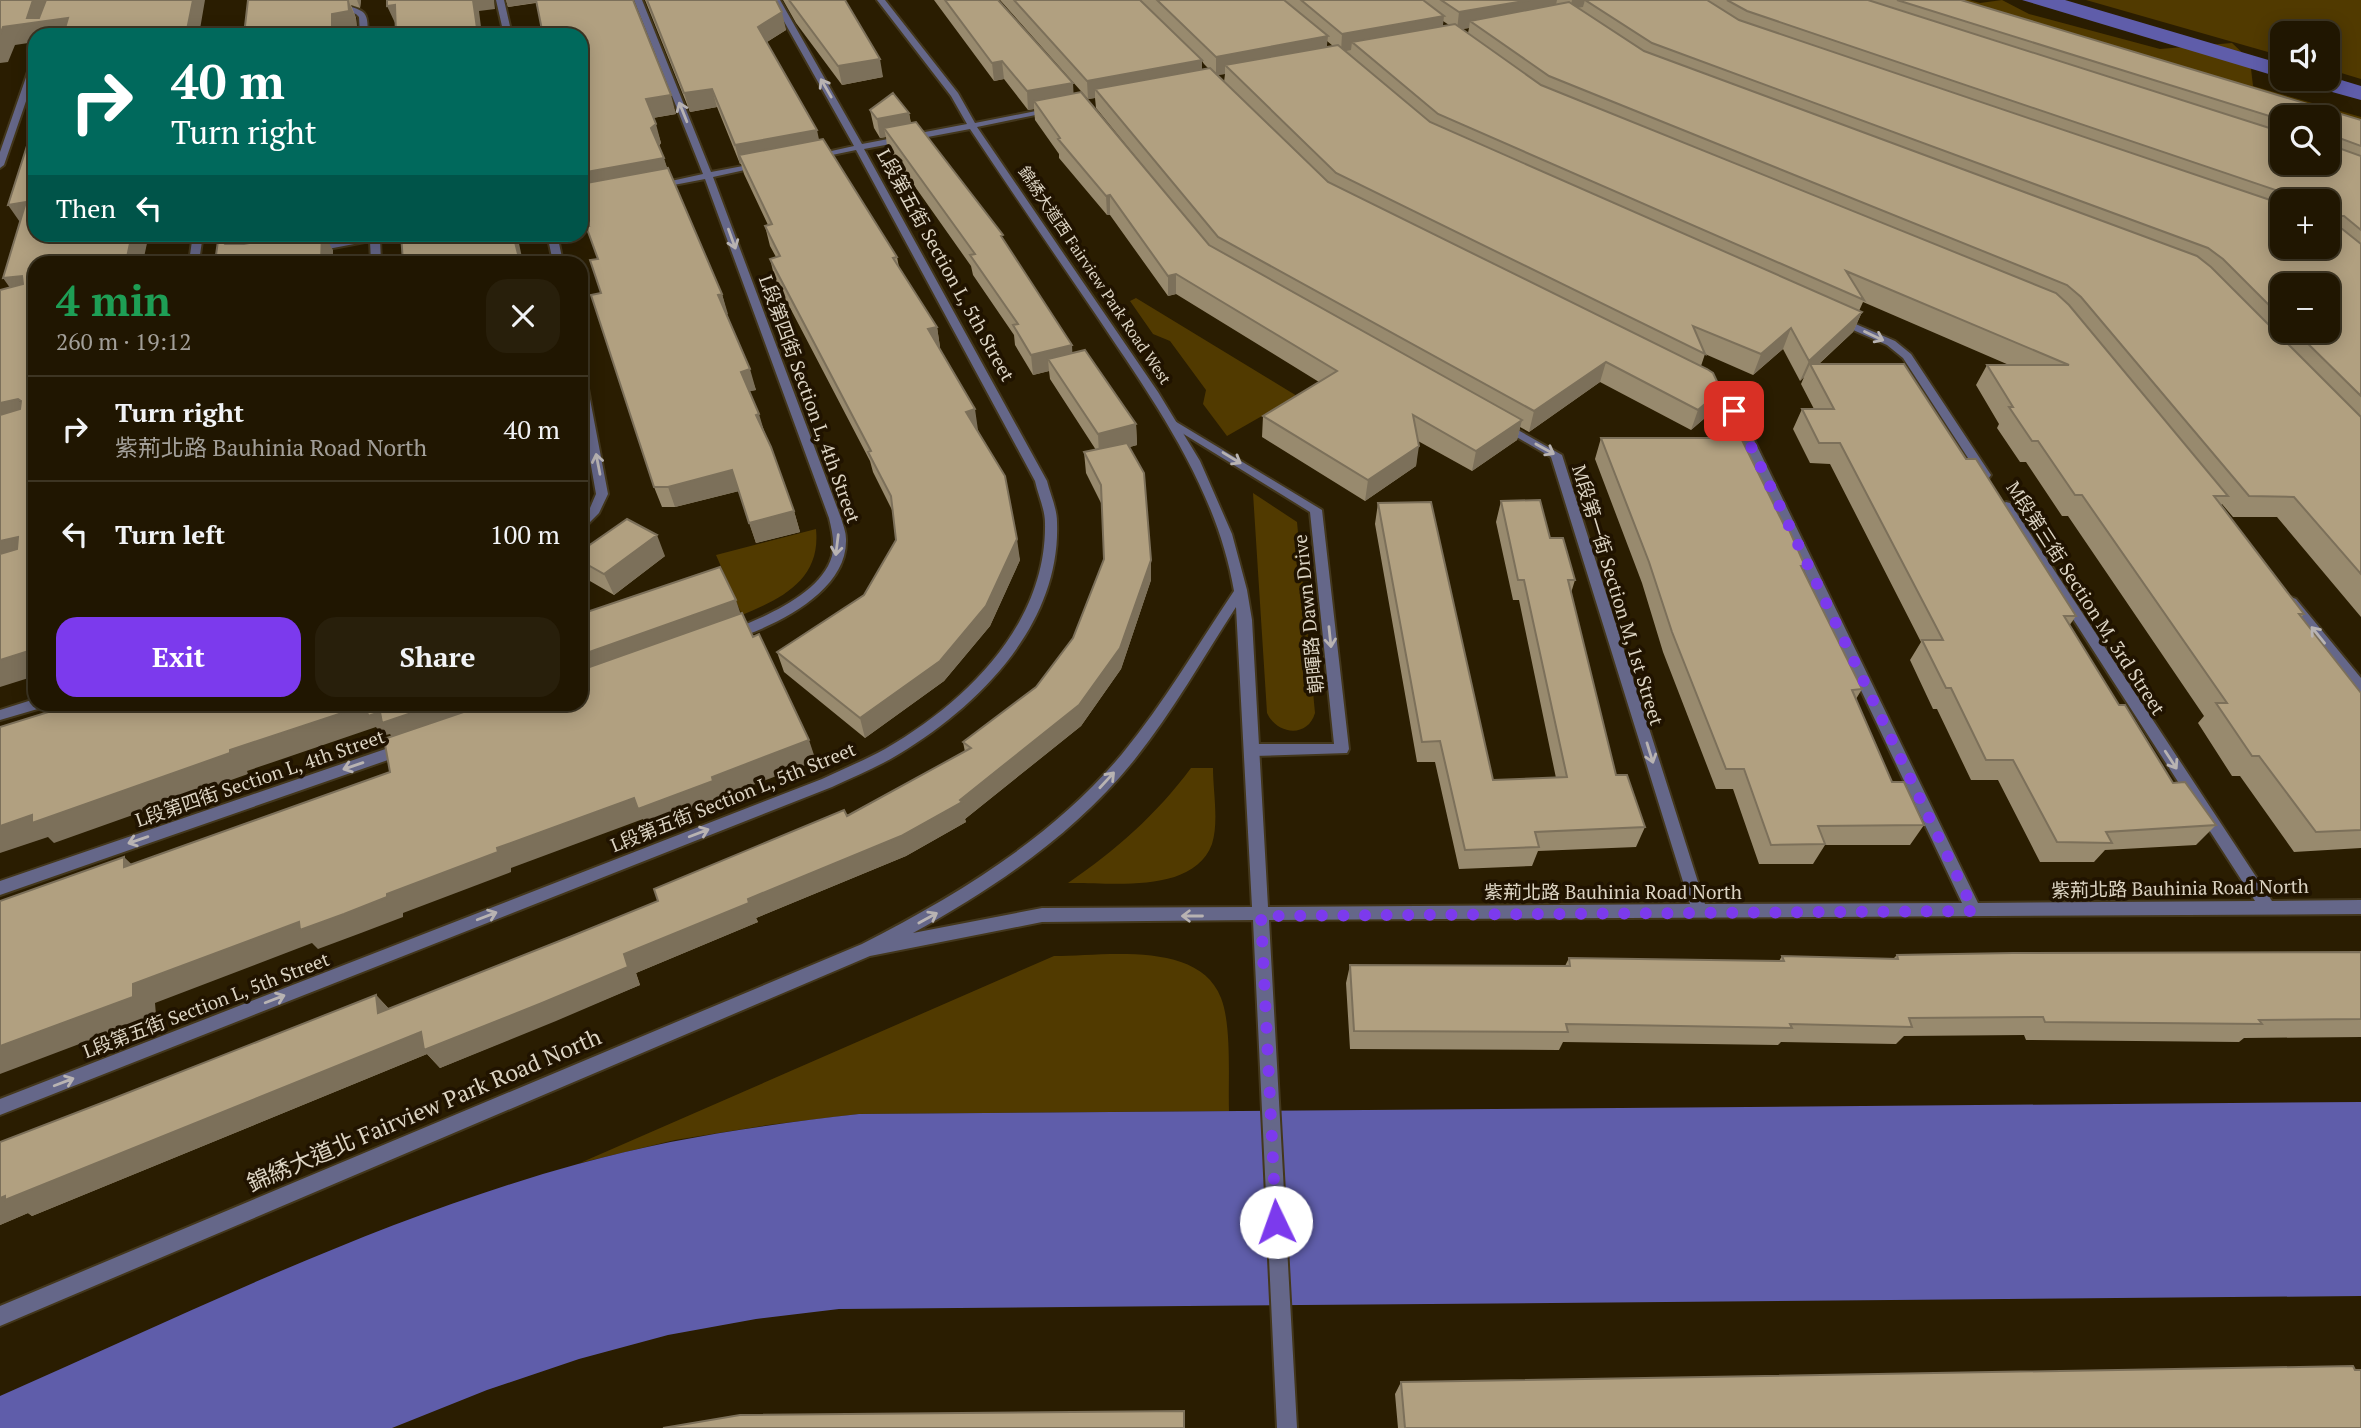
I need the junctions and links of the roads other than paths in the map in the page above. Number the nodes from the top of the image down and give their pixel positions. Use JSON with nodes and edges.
{"nodes":[{"id":1,"x":308,"y":0,"type":"edge"},
{"id":2,"x":500,"y":0,"type":"edge"},
{"id":3,"x":638,"y":0,"type":"edge"},
{"id":4,"x":776,"y":0,"type":"edge"},
{"id":5,"x":881,"y":0,"type":"edge"},
{"id":6,"x":364,"y":28,"type":"edge"},
{"id":7,"x":506,"y":28,"type":"edge"},
{"id":8,"x":28,"y":83,"type":"edge"},
{"id":9,"x":1060,"y":110,"type":"edge"},
{"id":10,"x":972,"y":126,"type":"junction"},
{"id":11,"x":859,"y":147,"type":"junction"},
{"id":12,"x":809,"y":156,"type":"edge"},
{"id":13,"x":771,"y":164,"type":"edge"},
{"id":14,"x":0,"y":165,"type":"edge"},
{"id":15,"x":708,"y":176,"type":"junction"},
{"id":16,"x":644,"y":187,"type":"edge"},
{"id":17,"x":347,"y":242,"type":"edge"},
{"id":18,"x":295,"y":253,"type":"edge"},
{"id":19,"x":1830,"y":316,"type":"edge"},
{"id":20,"x":1692,"y":378,"type":"edge"},
{"id":21,"x":1486,"y":415,"type":"edge"},
{"id":22,"x":588,"y":417,"type":"edge"},
{"id":23,"x":1173,"y":423,"type":"junction"},
{"id":24,"x":588,"y":517,"type":"edge"},
{"id":25,"x":1241,"y":590,"type":"junction"},
{"id":26,"x":2282,"y":591,"type":"edge"},
{"id":27,"x":720,"y":639,"type":"edge"},
{"id":28,"x":2361,"y":688,"type":"edge"},
{"id":29,"x":28,"y":707,"type":"edge"},
{"id":30,"x":0,"y":715,"type":"edge"},
{"id":31,"x":416,"y":744,"type":"edge"},
{"id":32,"x":1253,"y":750,"type":"junction"},
{"id":33,"x":0,"y":888,"type":"edge"},
{"id":34,"x":2361,"y":907,"type":"edge"},
{"id":35,"x":2268,"y":908,"type":"junction"},
{"id":36,"x":1974,"y":911,"type":"junction"},
{"id":37,"x":1700,"y":912,"type":"junction"},
{"id":38,"x":1261,"y":916,"type":"junction"},
{"id":39,"x":868,"y":949,"type":"junction"},
{"id":40,"x":0,"y":1107,"type":"edge"},
{"id":41,"x":0,"y":1316,"type":"edge"},
{"id":42,"x":1287,"y":1428,"type":"edge"}],
"edges":[{"from":1,"to":6,"type":"street"},
{"from":2,"to":7,"type":"street"},
{"from":15,"to":3,"type":"street","name":"L段第四街 Section L, 4th Street","one_way":true},
{"from":11,"to":4,"type":"street","name":"L段第五街 Section L, 5th Street","one_way":true},
{"from":5,"to":10,"type":"street","name":"錦綉大道西 Fairview Park Road West"},
{"from":8,"to":14,"type":"street"},
{"from":9,"to":10,"type":"street"},
{"from":10,"to":11,"type":"street"},
{"from":10,"to":23,"type":"street","name":"錦綉大道西 Fairview Park Road West"},
{"from":11,"to":12,"type":"street"},
{"from":40,"to":11,"type":"street","name":"L段第五街 Section L, 5th Street","one_way":true},
{"from":13,"to":15,"type":"street"},
{"from":15,"to":16,"type":"street"},
{"from":15,"to":27,"type":"street","name":"L段第四街 Section L, 4th Street","one_way":true},
{"from":17,"to":18,"type":"street"},
{"from":19,"to":35,"type":"street","name":"M段第三街 Section M, 3rd Street","one_way":true},
{"from":20,"to":36,"type":"street"},
{"from":21,"to":37,"type":"street","name":"M段第一街 Section M, 1st Street","one_way":true},
{"from":24,"to":22,"type":"street","one_way":true},
{"from":23,"to":25,"type":"street","name":"錦綉大道西 Fairview Park Road West"},
{"from":23,"to":32,"type":"street","name":"朝暉路 Dawn Drive","one_way":true},
{"from":25,"to":32,"type":"street","name":"錦綉大道西 Fairview Park Road West"},
{"from":39,"to":25,"type":"street","one_way":true},
{"from":28,"to":26,"type":"street","one_way":true},
{"from":29,"to":30,"type":"street"},
{"from":31,"to":33,"type":"street","name":"L段第四街 Section L, 4th Street","one_way":true},
{"from":32,"to":38,"type":"street","name":"錦綉大道西 Fairview Park Road West"},
{"from":34,"to":35,"type":"street","name":"紫荊北路 Bauhinia Road North"},
{"from":35,"to":36,"type":"street","name":"紫荊北路 Bauhinia Road North"},
{"from":36,"to":37,"type":"street","name":"紫荊北路 Bauhinia Road North"},
{"from":37,"to":38,"type":"street","name":"紫荊北路 Bauhinia Road North"},
{"from":38,"to":39,"type":"street","name":"紫荊北路 Bauhinia Road North","one_way":true},
{"from":38,"to":42,"type":"street","name":"錦綉大道西 Fairview Park Road West"},
{"from":39,"to":41,"type":"street","name":"錦綉大道北 Fairview Park Road North"}]}
